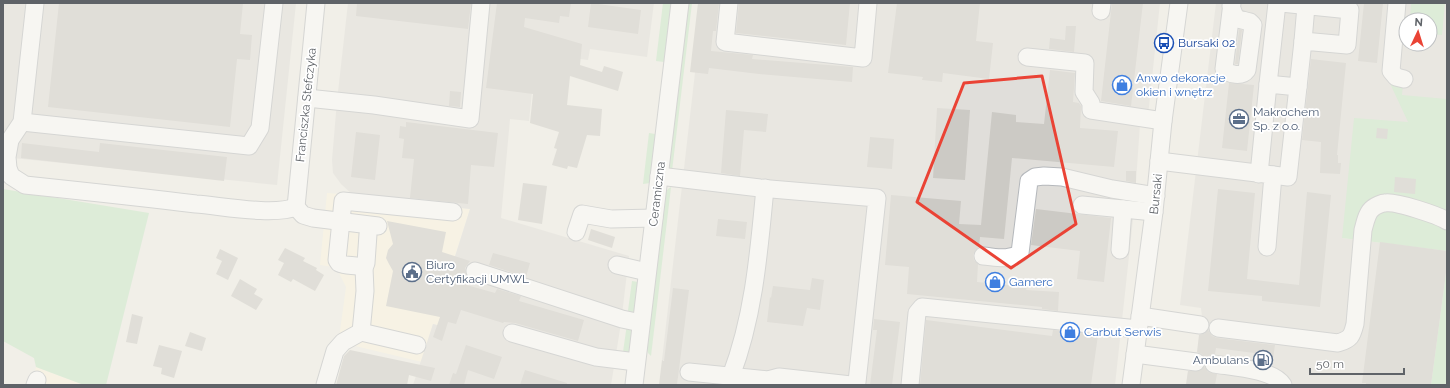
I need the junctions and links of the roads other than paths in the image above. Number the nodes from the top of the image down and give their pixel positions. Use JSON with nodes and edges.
{"nodes":[{"id":1,"x":35,"y":3,"type":"edge"},
{"id":2,"x":274,"y":3,"type":"edge"},
{"id":3,"x":316,"y":3,"type":"edge"},
{"id":4,"x":481,"y":3,"type":"edge"},
{"id":5,"x":680,"y":3,"type":"edge"},
{"id":6,"x":729,"y":3,"type":"edge"},
{"id":7,"x":868,"y":3,"type":"edge"},
{"id":8,"x":1179,"y":3,"type":"edge"},
{"id":9,"x":1277,"y":3,"type":"edge"},
{"id":10,"x":1281,"y":3,"type":"edge"},
{"id":11,"x":1397,"y":3,"type":"edge"},
{"id":12,"x":1306,"y":6,"type":"junction"},
{"id":13,"x":1303,"y":41,"type":"junction"},
{"id":14,"x":1027,"y":57,"type":"dead end"},
{"id":15,"x":1404,"y":79,"type":"dead end"},
{"id":16,"x":1268,"y":84,"type":"junction"},
{"id":17,"x":1298,"y":87,"type":"junction"},
{"id":18,"x":307,"y":98,"type":"junction"},
{"id":19,"x":1163,"y":121,"type":"junction"},
{"id":20,"x":22,"y":122,"type":"junction"},
{"id":21,"x":1159,"y":161,"type":"junction"},
{"id":22,"x":1266,"y":174,"type":"junction"},
{"id":23,"x":659,"y":176,"type":"junction"},
{"id":24,"x":765,"y":188,"type":"junction"},
{"id":25,"x":1156,"y":196,"type":"junction"},
{"id":26,"x":1082,"y":205,"type":"dead end"},
{"id":27,"x":296,"y":207,"type":"junction"},
{"id":28,"x":1123,"y":209,"type":"junction"},
{"id":29,"x":453,"y":212,"type":"dead end"},
{"id":30,"x":1154,"y":212,"type":"junction"},
{"id":31,"x":654,"y":218,"type":"junction"},
{"id":32,"x":1447,"y":221,"type":"edge"},
{"id":33,"x":341,"y":222,"type":"junction"},
{"id":34,"x":576,"y":232,"type":"dead end"},
{"id":35,"x":1267,"y":248,"type":"dead end"},
{"id":36,"x":1120,"y":250,"type":"dead end"},
{"id":37,"x":983,"y":256,"type":"dead end"},
{"id":38,"x":617,"y":265,"type":"dead end"},
{"id":39,"x":364,"y":268,"type":"junction"},
{"id":40,"x":475,"y":271,"type":"dead end"},
{"id":41,"x":647,"y":272,"type":"junction"},
{"id":42,"x":641,"y":323,"type":"junction"},
{"id":43,"x":1139,"y":323,"type":"junction"},
{"id":44,"x":1200,"y":325,"type":"dead end"},
{"id":45,"x":1218,"y":328,"type":"dead end"},
{"id":46,"x":361,"y":332,"type":"junction"},
{"id":47,"x":512,"y":333,"type":"dead end"},
{"id":48,"x":417,"y":344,"type":"dead end"},
{"id":49,"x":1135,"y":354,"type":"junction"},
{"id":50,"x":636,"y":362,"type":"junction"},
{"id":51,"x":1196,"y":362,"type":"dead end"},
{"id":52,"x":1214,"y":364,"type":"dead end"},
{"id":53,"x":689,"y":372,"type":"dead end"},
{"id":54,"x":731,"y":376,"type":"junction"},
{"id":55,"x":325,"y":385,"type":"edge"},
{"id":56,"x":634,"y":385,"type":"edge"},
{"id":57,"x":851,"y":385,"type":"edge"},
{"id":58,"x":910,"y":385,"type":"edge"},
{"id":59,"x":1131,"y":385,"type":"edge"},
{"id":60,"x":1283,"y":385,"type":"edge"}],
"edges":[{"from":1,"to":20,"type":"street"},
{"from":2,"to":20,"type":"street"},
{"from":3,"to":18,"type":"street","name":"Franciszka Stefczyka"},
{"from":4,"to":18,"type":"street"},
{"from":5,"to":23,"type":"street","name":"Ceramiczna"},
{"from":6,"to":7,"type":"street"},
{"from":8,"to":19,"type":"street","name":"Bursaki"},
{"from":9,"to":16,"type":"street"},
{"from":10,"to":12,"type":"street"},
{"from":11,"to":15,"type":"street"},
{"from":12,"to":13,"type":"street"},
{"from":12,"to":13,"type":"street"},
{"from":13,"to":17,"type":"street"},
{"from":14,"to":19,"type":"street"},
{"from":16,"to":17,"type":"street"},
{"from":16,"to":22,"type":"street"},
{"from":17,"to":22,"type":"street"},
{"from":18,"to":27,"type":"street","name":"Franciszka Stefczyka"},
{"from":19,"to":21,"type":"street","name":"Bursaki"},
{"from":20,"to":27,"type":"street"},
{"from":21,"to":22,"type":"street"},
{"from":21,"to":25,"type":"street","name":"Bursaki"},
{"from":22,"to":35,"type":"street"},
{"from":23,"to":24,"type":"street"},
{"from":23,"to":31,"type":"street","name":"Ceramiczna"},
{"from":24,"to":54,"type":"street"},
{"from":24,"to":57,"type":"street"},
{"from":25,"to":30,"type":"street","name":"Bursaki"},
{"from":25,"to":37,"type":"street"},
{"from":26,"to":28,"type":"street"},
{"from":27,"to":33,"type":"street"},
{"from":28,"to":30,"type":"street"},
{"from":28,"to":36,"type":"street"},
{"from":29,"to":33,"type":"street"},
{"from":30,"to":43,"type":"street","name":"Bursaki"},
{"from":31,"to":34,"type":"street"},
{"from":31,"to":41,"type":"street","name":"Ceramiczna"},
{"from":32,"to":45,"type":"street"},
{"from":33,"to":39,"type":"street"},
{"from":33,"to":39,"type":"street"},
{"from":38,"to":41,"type":"street"},
{"from":39,"to":46,"type":"street"},
{"from":40,"to":42,"type":"street"},
{"from":41,"to":42,"type":"street","name":"Ceramiczna"},
{"from":42,"to":50,"type":"street","name":"Ceramiczna"},
{"from":43,"to":44,"type":"street"},
{"from":43,"to":49,"type":"street","name":"Bursaki"},
{"from":43,"to":58,"type":"street"},
{"from":46,"to":48,"type":"street"},
{"from":46,"to":55,"type":"street"},
{"from":47,"to":50,"type":"street"},
{"from":49,"to":51,"type":"street"},
{"from":49,"to":59,"type":"street","name":"Bursaki"},
{"from":50,"to":56,"type":"street","name":"Ceramiczna"},
{"from":52,"to":60,"type":"street"},
{"from":53,"to":54,"type":"street"},
{"from":54,"to":57,"type":"street"}]}
